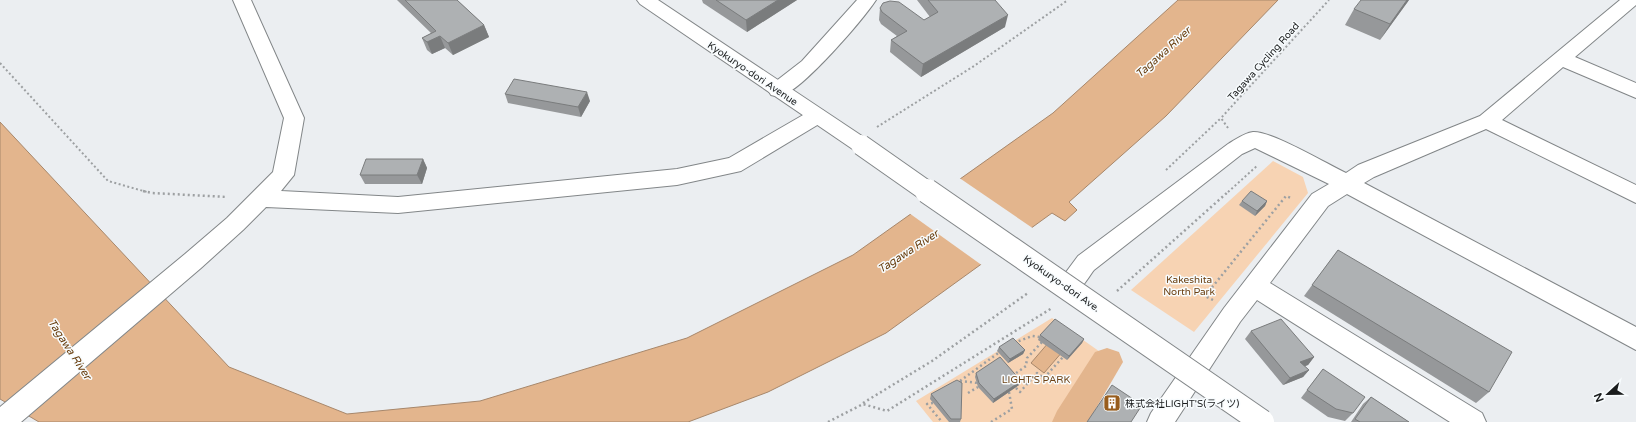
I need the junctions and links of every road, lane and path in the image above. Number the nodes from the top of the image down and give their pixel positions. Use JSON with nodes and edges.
{"nodes":[{"id":1,"x":242,"y":0,"type":"edge"},
{"id":2,"x":646,"y":0,"type":"edge"},
{"id":3,"x":867,"y":0,"type":"edge"},
{"id":4,"x":1068,"y":0,"type":"edge"},
{"id":5,"x":1329,"y":0,"type":"edge"},
{"id":6,"x":1632,"y":3,"type":"edge"},
{"id":7,"x":1561,"y":59,"type":"junction"},
{"id":8,"x":0,"y":63,"type":"edge"},
{"id":9,"x":778,"y":90,"type":"junction"},
{"id":10,"x":1636,"y":91,"type":"edge"},
{"id":11,"x":817,"y":116,"type":"junction"},
{"id":12,"x":1221,"y":118,"type":"junction"},
{"id":13,"x":1488,"y":121,"type":"junction"},
{"id":14,"x":877,"y":128,"type":"dead end"},
{"id":15,"x":1230,"y":129,"type":"dead end"},
{"id":16,"x":861,"y":146,"type":"joint"},
{"id":17,"x":1164,"y":172,"type":"dead end"},
{"id":18,"x":1346,"y":183,"type":"junction"},
{"id":19,"x":1636,"y":195,"type":"edge"},
{"id":20,"x":262,"y":198,"type":"junction"},
{"id":21,"x":1255,"y":286,"type":"junction"},
{"id":22,"x":1067,"y":287,"type":"junction"},
{"id":23,"x":1031,"y":291,"type":"dead end"},
{"id":24,"x":1040,"y":337,"type":"edge"},
{"id":25,"x":1636,"y":339,"type":"edge"},
{"id":26,"x":1042,"y":342,"type":"edge"},
{"id":27,"x":1008,"y":347,"type":"edge"},
{"id":28,"x":1004,"y":350,"type":"edge"},
{"id":29,"x":1063,"y":357,"type":"edge"},
{"id":30,"x":1011,"y":376,"type":"edge"},
{"id":31,"x":960,"y":381,"type":"junction"},
{"id":32,"x":956,"y":385,"type":"edge"},
{"id":33,"x":1016,"y":388,"type":"edge"},
{"id":34,"x":1009,"y":392,"type":"edge"},
{"id":35,"x":968,"y":393,"type":"dead end"},
{"id":36,"x":933,"y":403,"type":"edge"},
{"id":37,"x":863,"y":404,"type":"dead end"},
{"id":38,"x":2,"y":422,"type":"edge"},
{"id":39,"x":942,"y":422,"type":"edge"},
{"id":40,"x":991,"y":422,"type":"edge"},
{"id":41,"x":1160,"y":422,"type":"edge"},
{"id":42,"x":1262,"y":422,"type":"edge"},
{"id":43,"x":1473,"y":422,"type":"edge"}],
"edges":[{"from":1,"to":20,"type":"street"},
{"from":2,"to":9,"type":"street","name":"Kyokuryo-dori Avenue"},
{"from":3,"to":9,"type":"street"},
{"from":4,"to":14,"type":"path"},
{"from":5,"to":12,"type":"path","name":"Tagawa Cycling Road"},
{"from":6,"to":7,"type":"street"},
{"from":7,"to":10,"type":"street"},
{"from":7,"to":13,"type":"street"},
{"from":8,"to":20,"type":"path"},
{"from":9,"to":11,"type":"street","name":"Kyokuryo-dori Avenue"},
{"from":11,"to":16,"type":"street","name":"Kyokuryo-dori Avenue"},
{"from":11,"to":20,"type":"street"},
{"from":12,"to":15,"type":"path"},
{"from":12,"to":17,"type":"path","name":"Tagawa Cycling Road"},
{"from":13,"to":18,"type":"street"},
{"from":13,"to":19,"type":"street"},
{"from":16,"to":22,"type":"street","name":"Kyokuryo-dori Ave.","bridge":true},
{"from":18,"to":21,"type":"street"},
{"from":18,"to":22,"type":"street"},
{"from":18,"to":25,"type":"street"},
{"from":20,"to":38,"type":"street"},
{"from":21,"to":41,"type":"street"},
{"from":21,"to":43,"type":"street"},
{"from":22,"to":42,"type":"street","name":"Kyokuryo-dori Ave.","bridge":true},
{"from":23,"to":37,"type":"path"},
{"from":24,"to":27,"type":"path"},
{"from":26,"to":30,"type":"path"},
{"from":28,"to":31,"type":"path"},
{"from":29,"to":33,"type":"path"},
{"from":31,"to":32,"type":"path"},
{"from":31,"to":35,"type":"path"},
{"from":34,"to":40,"type":"path"},
{"from":36,"to":39,"type":"path"}]}
